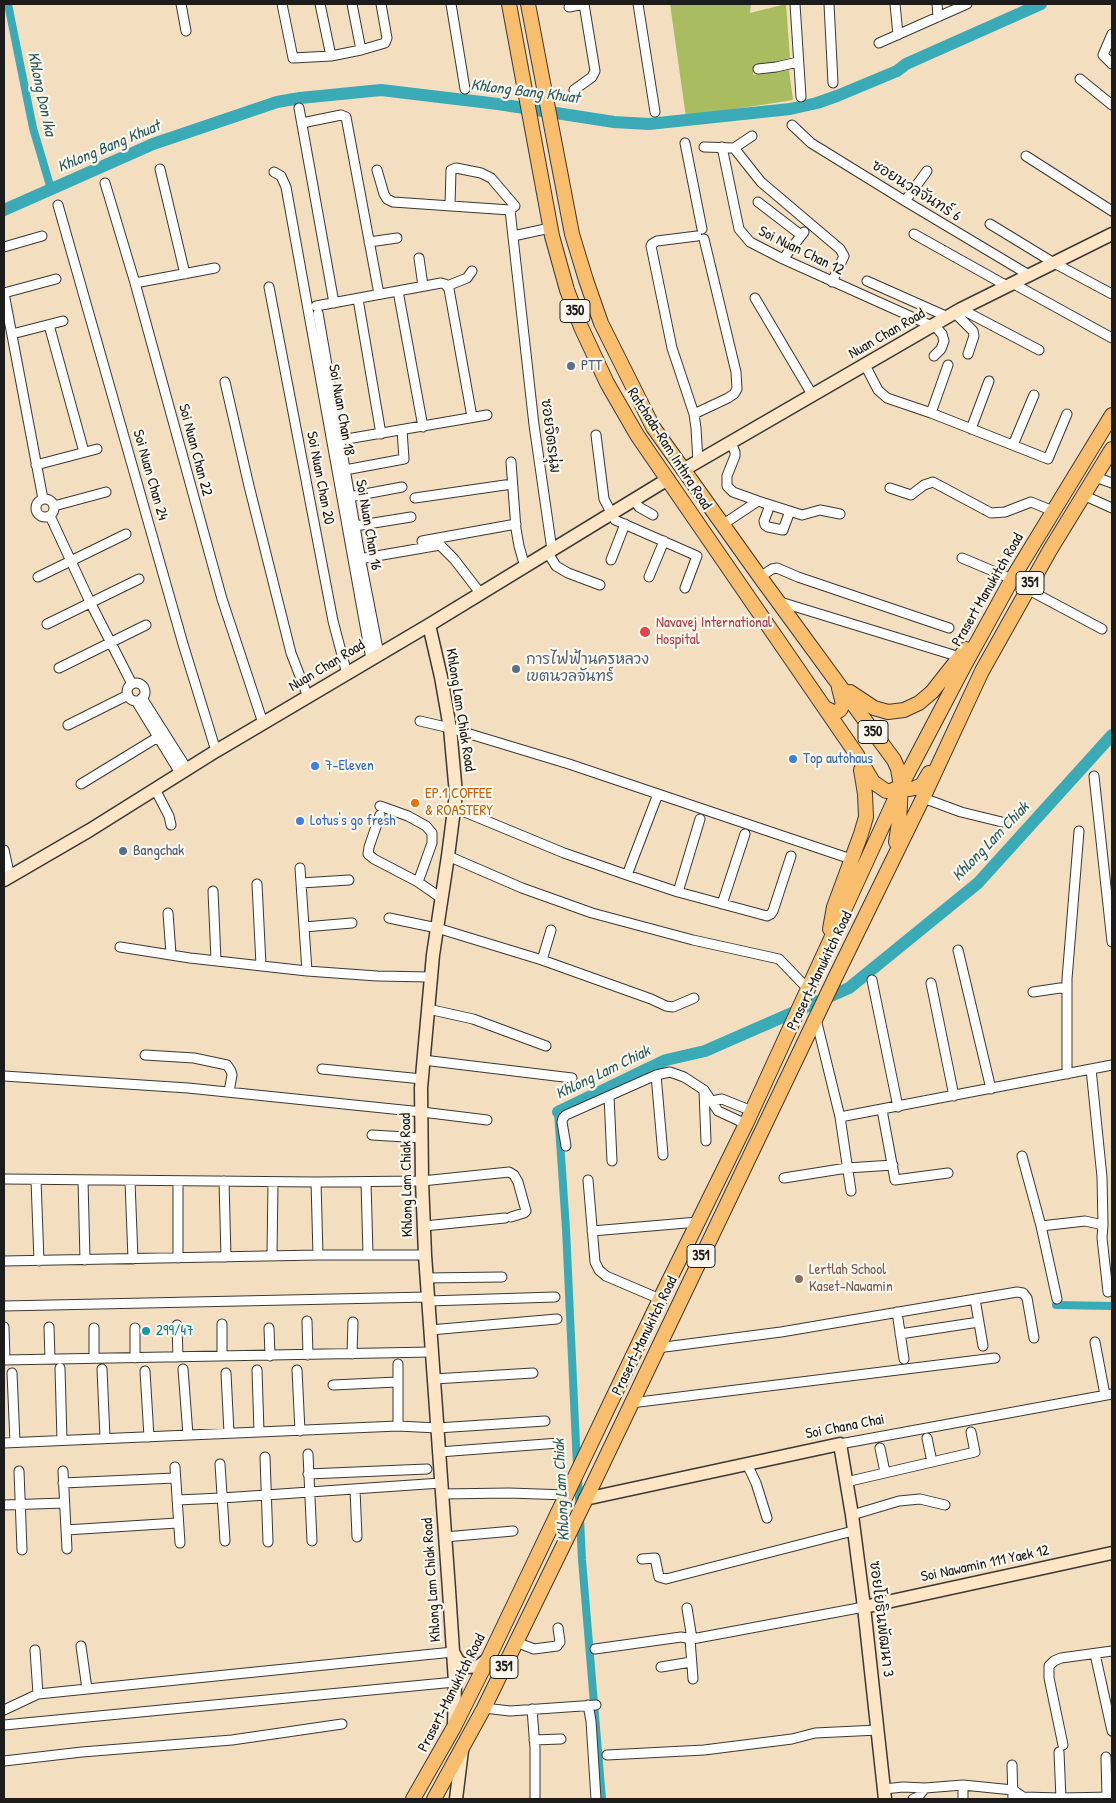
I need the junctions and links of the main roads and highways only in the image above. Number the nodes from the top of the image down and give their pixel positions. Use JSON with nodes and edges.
{"nodes":[{"id":1,"x":509,"y":4,"type":"edge"},
{"id":2,"x":528,"y":4,"type":"edge"},
{"id":3,"x":1112,"y":415,"type":"edge"},
{"id":4,"x":1112,"y":449,"type":"edge"},
{"id":5,"x":991,"y":617,"type":"junction"},
{"id":6,"x":837,"y":683,"type":"junction"},
{"id":7,"x":825,"y":708,"type":"junction"},
{"id":8,"x":958,"y":723,"type":"junction"},
{"id":9,"x":927,"y":738,"type":"junction"},
{"id":10,"x":942,"y":746,"type":"junction"},
{"id":11,"x":857,"y":755,"type":"junction"},
{"id":12,"x":901,"y":786,"type":"junction"},
{"id":13,"x":907,"y":829,"type":"junction"},
{"id":14,"x":889,"y":865,"type":"junction"},
{"id":15,"x":824,"y":955,"type":"junction"},
{"id":16,"x":413,"y":1799,"type":"edge"},
{"id":17,"x":434,"y":1799,"type":"edge"}],
"edges":[{"from":1,"to":7,"type":"main road","name":"Ratchada-Ram Inthra Road","number":"350"},
{"from":2,"to":6,"type":"main road","name":"Ratchada-Ram Inthra Road","number":"350"},
{"from":3,"to":5,"type":"main road","name":"Prasert Manukitch Road","number":"351"},
{"from":4,"to":8,"type":"main road","number":"351"},
{"from":5,"to":6,"type":"main road"},
{"from":5,"to":9,"type":"main road","name":"Prasert Manukitch Road","number":"351"},
{"from":6,"to":7,"type":"main road"},
{"from":6,"to":12,"type":"main road","name":"Ratchada-Ram Inthra Road","number":"350"},
{"from":7,"to":11,"type":"main road","name":"Ratchada-Ram Inthra Road","number":"350"},
{"from":8,"to":10,"type":"main road","name":"Ratchada-Ram Inthra Road","number":"350"},
{"from":8,"to":13,"type":"main road","name":"Prasert-Manukitch Road","number":"351"},
{"from":9,"to":10,"type":"main road"},
{"from":9,"to":12,"type":"main road","name":"Prasert Manukitch Road","number":"351"},
{"from":10,"to":12,"type":"main road","name":"Ratchada-Ram Inthra Road","number":"350"},
{"from":11,"to":12,"type":"main road","name":"Ratchada-Ram Inthra Road","number":"350"},
{"from":11,"to":15,"type":"main road"},
{"from":12,"to":13,"type":"main road","name":"Ratchada-Ram Inthra Road","number":"350"},
{"from":12,"to":14,"type":"main road"},
{"from":12,"to":15,"type":"main road","name":"Prasert-Manukitch Road","number":"351"},
{"from":13,"to":14,"type":"main road","name":"Prasert-Manukitch Road","number":"351"},
{"from":14,"to":17,"type":"main road","name":"Prasert-Manukitch Road","number":"351"},
{"from":15,"to":16,"type":"main road","name":"Prasert-Manukitch Road","number":"351"}]}
